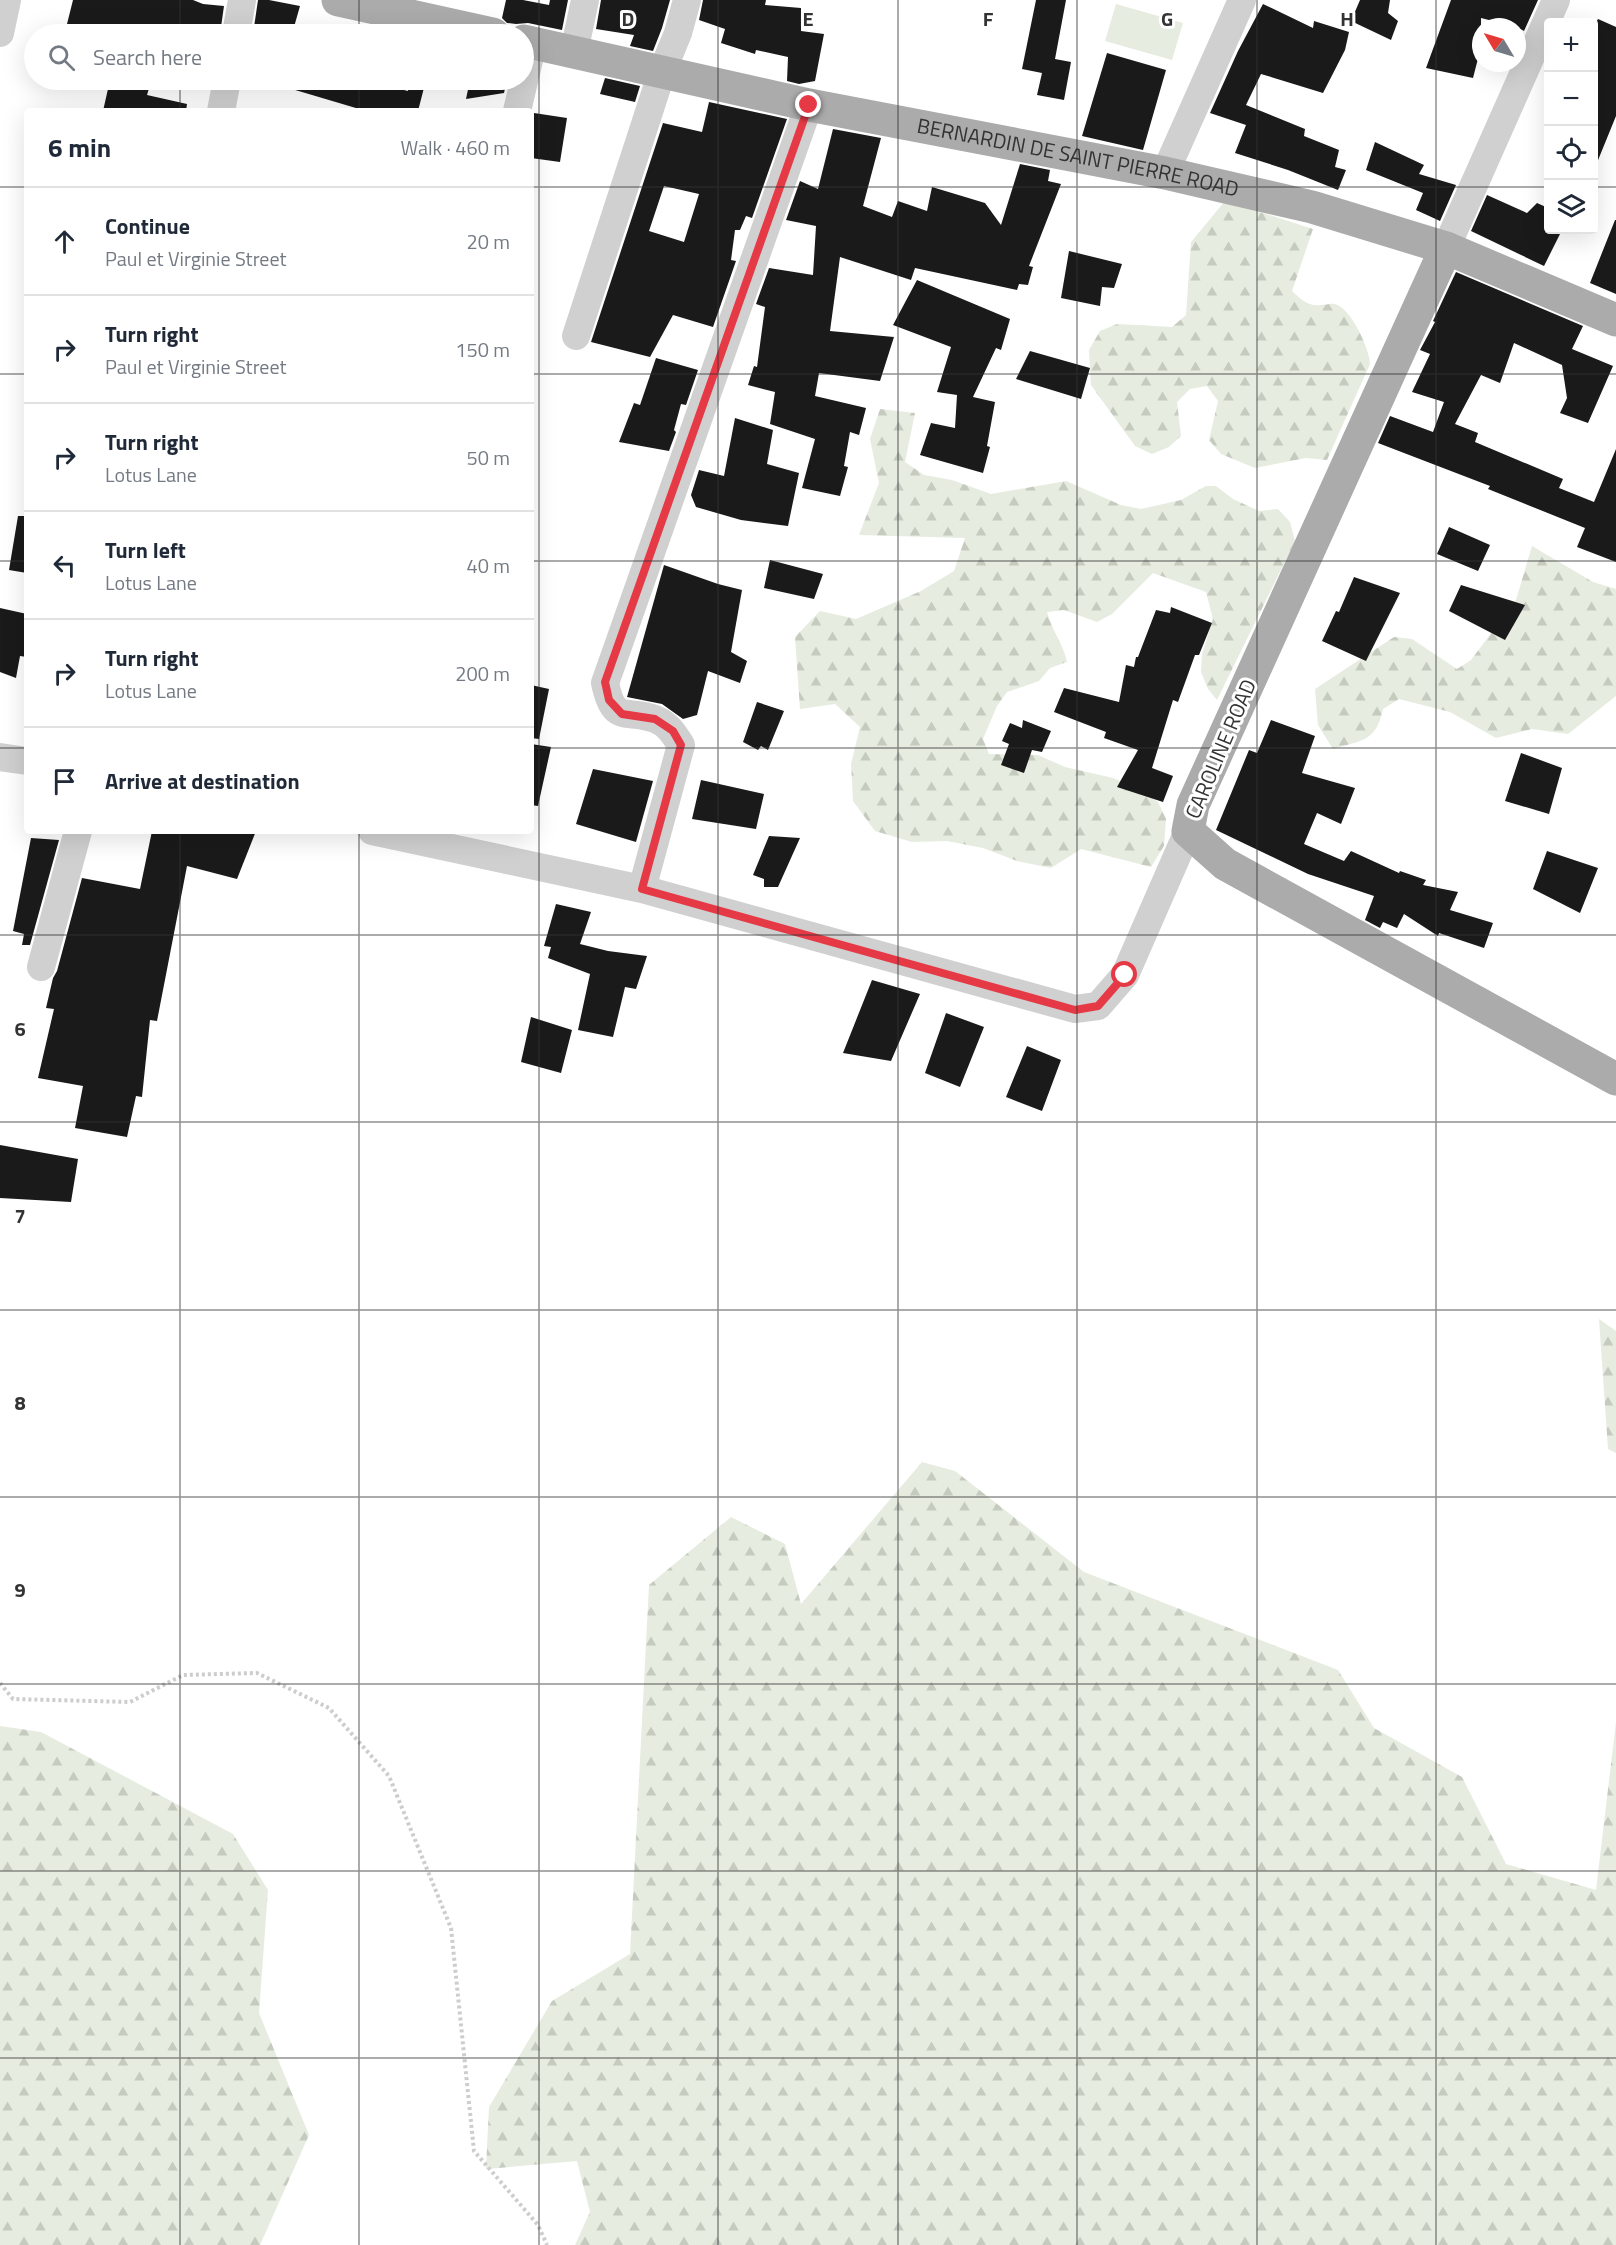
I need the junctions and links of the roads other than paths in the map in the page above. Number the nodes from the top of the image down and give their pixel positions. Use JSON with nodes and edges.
{"nodes":[{"id":1,"x":6,"y":0,"type":"edge"},
{"id":2,"x":243,"y":0,"type":"edge"},
{"id":3,"x":338,"y":0,"type":"edge"},
{"id":4,"x":585,"y":0,"type":"edge"},
{"id":5,"x":687,"y":0,"type":"edge"},
{"id":6,"x":1242,"y":0,"type":"edge"},
{"id":7,"x":1556,"y":0,"type":"edge"},
{"id":8,"x":238,"y":24,"type":"edge"},
{"id":9,"x":447,"y":24,"type":"edge"},
{"id":10,"x":0,"y":33,"type":"edge"},
{"id":11,"x":534,"y":43,"type":"edge"},
{"id":12,"x":574,"y":52,"type":"junction"},
{"id":13,"x":662,"y":72,"type":"junction"},
{"id":14,"x":225,"y":90,"type":"edge"},
{"id":15,"x":520,"y":90,"type":"edge"},
{"id":16,"x":809,"y":105,"type":"junction"},
{"id":17,"x":222,"y":108,"type":"edge"},
{"id":18,"x":517,"y":108,"type":"edge"},
{"id":19,"x":1165,"y":173,"type":"junction"},
{"id":20,"x":1446,"y":248,"type":"junction"},
{"id":21,"x":1616,"y":320,"type":"edge"},
{"id":22,"x":576,"y":336,"type":"dead end"},
{"id":23,"x":0,"y":757,"type":"edge"},
{"id":24,"x":24,"y":761,"type":"edge"},
{"id":25,"x":1188,"y":831,"type":"junction"},
{"id":26,"x":77,"y":834,"type":"edge"},
{"id":27,"x":386,"y":834,"type":"edge"},
{"id":28,"x":642,"y":889,"type":"junction"},
{"id":29,"x":41,"y":967,"type":"dead end"},
{"id":30,"x":1616,"y":1079,"type":"edge"}],
"edges":[{"from":1,"to":10,"type":"street"},
{"from":2,"to":8,"type":"street"},
{"from":3,"to":9,"type":"main road"},
{"from":4,"to":12,"type":"street"},
{"from":5,"to":13,"type":"street"},
{"from":6,"to":19,"type":"street"},
{"from":7,"to":20,"type":"street"},
{"from":11,"to":12,"type":"main road","name":"BERNARDIN DE SAINT PIERRE ROAD"},
{"from":12,"to":13,"type":"main road","name":"BERNARDIN DE SAINT PIERRE ROAD"},
{"from":13,"to":16,"type":"main road","name":"BERNARDIN DE SAINT PIERRE ROAD"},
{"from":13,"to":22,"type":"street"},
{"from":14,"to":17,"type":"street"},
{"from":15,"to":18,"type":"street"},
{"from":16,"to":19,"type":"main road","name":"BERNARDIN DE SAINT PIERRE ROAD"},
{"from":16,"to":28,"type":"street"},
{"from":19,"to":20,"type":"main road","name":"BERNARDIN DE SAINT PIERRE ROAD"},
{"from":20,"to":21,"type":"main road","name":"BERNARDIN DE SAINT PIERRE ROAD"},
{"from":20,"to":25,"type":"main road","name":"CAROLINE ROAD"},
{"from":23,"to":24,"type":"street"},
{"from":25,"to":28,"type":"street"},
{"from":25,"to":30,"type":"main road","name":"CAROLINE ROAD"},
{"from":26,"to":29,"type":"street"},
{"from":27,"to":28,"type":"street"}]}
